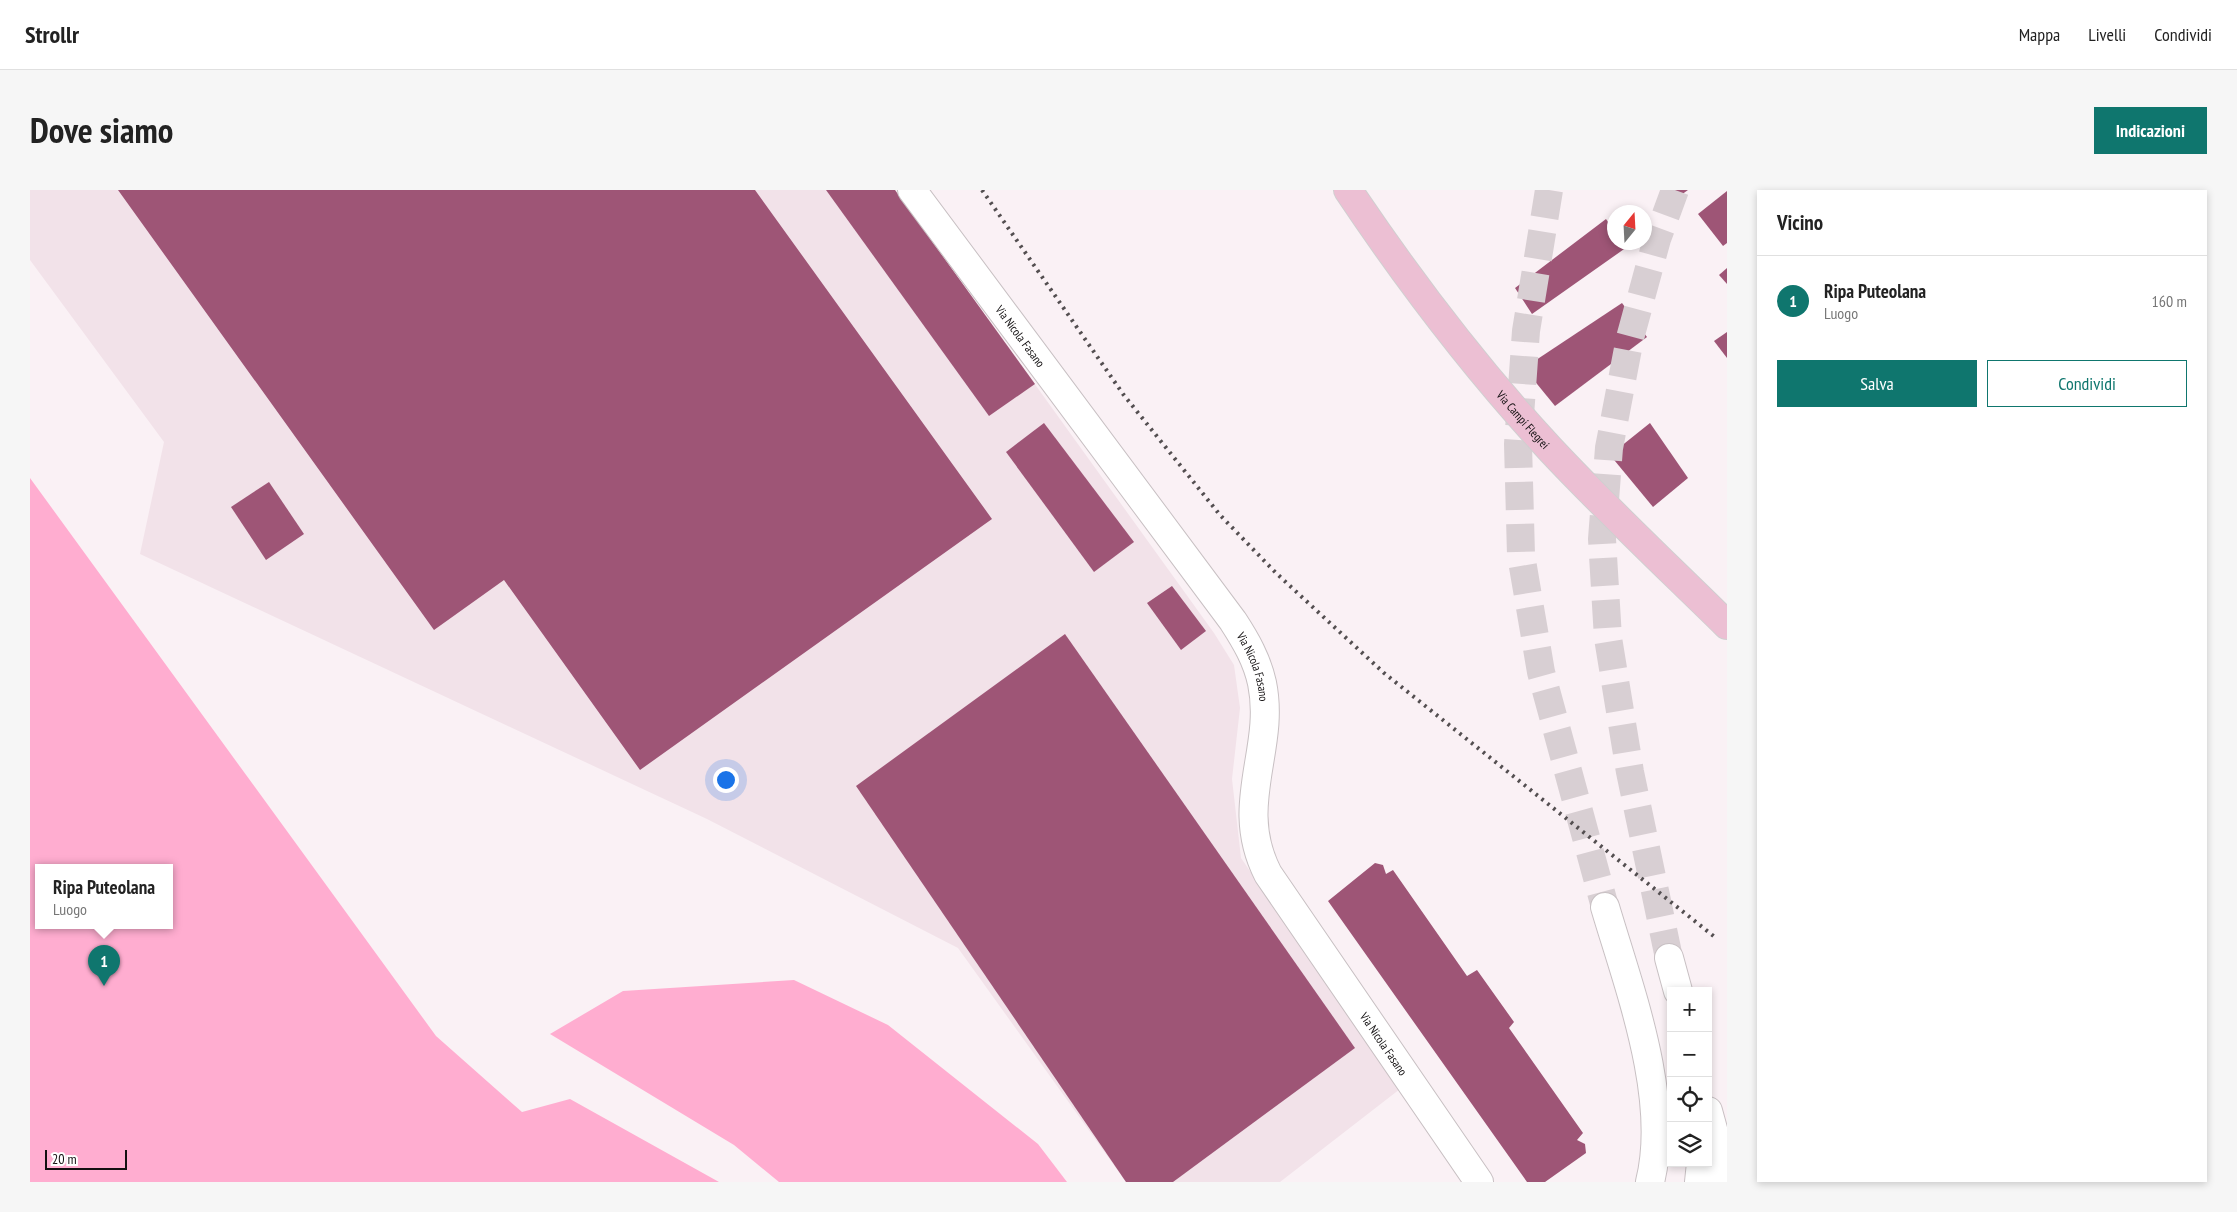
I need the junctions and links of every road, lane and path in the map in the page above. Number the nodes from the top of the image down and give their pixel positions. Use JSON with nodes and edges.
{"nodes":[{"id":1,"x":912,"y":190,"type":"edge"},
{"id":2,"x":1348,"y":190,"type":"edge"},
{"id":3,"x":1727,"y":626,"type":"edge"},
{"id":4,"x":1605,"y":907,"type":"tunnel mouth"},
{"id":5,"x":1669,"y":958,"type":"tunnel mouth"},
{"id":6,"x":1677,"y":987,"type":"edge"},
{"id":7,"x":1711,"y":1122,"type":"edge"},
{"id":8,"x":1701,"y":1167,"type":"edge"},
{"id":9,"x":1727,"y":1180,"type":"edge"},
{"id":10,"x":1479,"y":1182,"type":"edge"},
{"id":11,"x":1650,"y":1182,"type":"edge"},
{"id":12,"x":1699,"y":1182,"type":"edge"}],
"edges":[{"from":1,"to":10,"type":"street","name":"Via Nicola Fasano"},
{"from":2,"to":3,"type":"main road","name":"Via Campi Flegrei"},
{"from":4,"to":11,"type":"street"},
{"from":5,"to":6,"type":"street"},
{"from":7,"to":9,"type":"street"},
{"from":8,"to":12,"type":"street"}]}
